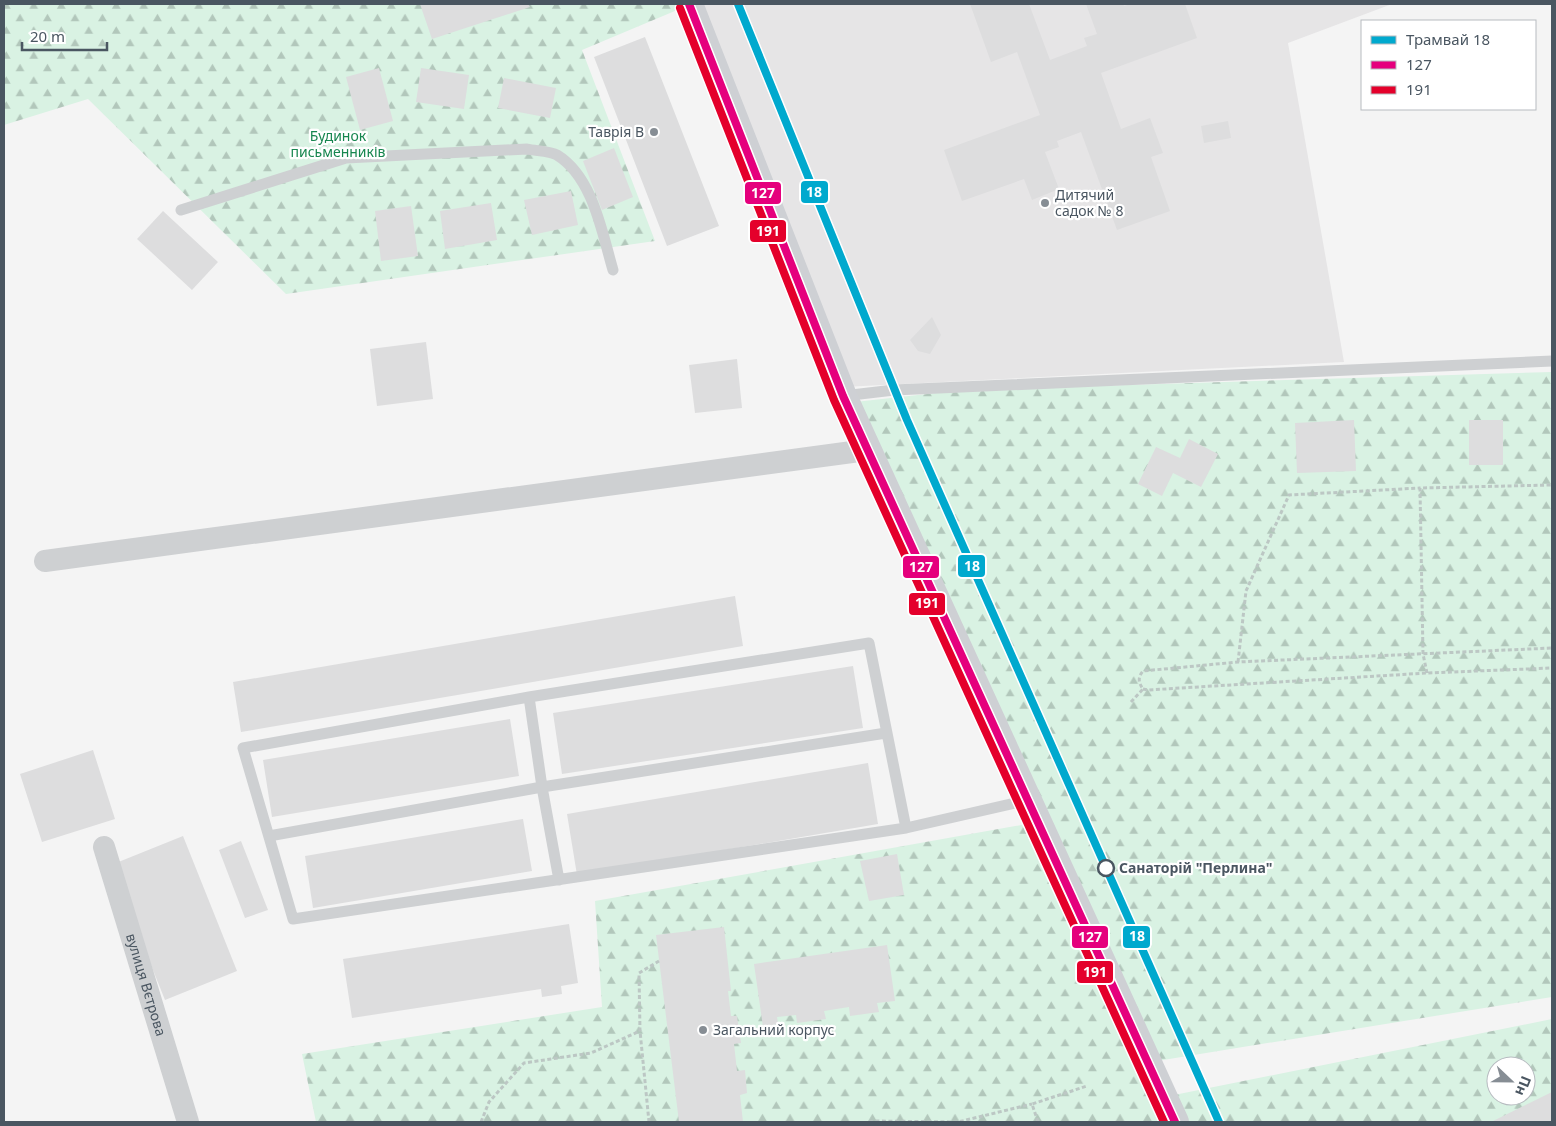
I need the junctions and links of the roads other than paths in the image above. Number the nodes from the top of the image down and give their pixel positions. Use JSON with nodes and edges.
{"nodes":[{"id":1,"x":689,"y":4,"type":"edge"},
{"id":2,"x":181,"y":210,"type":"dead end"},
{"id":3,"x":613,"y":270,"type":"dead end"},
{"id":4,"x":1552,"y":361,"type":"edge"},
{"id":5,"x":843,"y":396,"type":"junction"},
{"id":6,"x":868,"y":450,"type":"junction"},
{"id":7,"x":45,"y":561,"type":"dead end"},
{"id":8,"x":529,"y":697,"type":"junction"},
{"id":9,"x":886,"y":733,"type":"junction"},
{"id":10,"x":542,"y":787,"type":"junction"},
{"id":11,"x":1028,"y":800,"type":"junction"},
{"id":12,"x":906,"y":828,"type":"junction"},
{"id":13,"x":268,"y":836,"type":"junction"},
{"id":14,"x":104,"y":847,"type":"dead end"},
{"id":15,"x":559,"y":880,"type":"junction"},
{"id":16,"x":188,"y":1122,"type":"edge"},
{"id":17,"x":1175,"y":1122,"type":"edge"}],
"edges":[{"from":1,"to":5,"type":"street"},
{"from":2,"to":3,"type":"lane"},
{"from":4,"to":5,"type":"lane"},
{"from":5,"to":6,"type":"street"},
{"from":6,"to":7,"type":"street"},
{"from":6,"to":11,"type":"street"},
{"from":8,"to":9,"type":"lane"},
{"from":8,"to":10,"type":"lane"},
{"from":8,"to":13,"type":"lane"},
{"from":9,"to":10,"type":"lane"},
{"from":9,"to":12,"type":"lane"},
{"from":10,"to":13,"type":"lane"},
{"from":10,"to":15,"type":"lane"},
{"from":11,"to":12,"type":"lane"},
{"from":11,"to":17,"type":"street"},
{"from":12,"to":15,"type":"lane"},
{"from":13,"to":15,"type":"lane"},
{"from":14,"to":16,"type":"street","name":"вулиця Вєтрова"}]}
